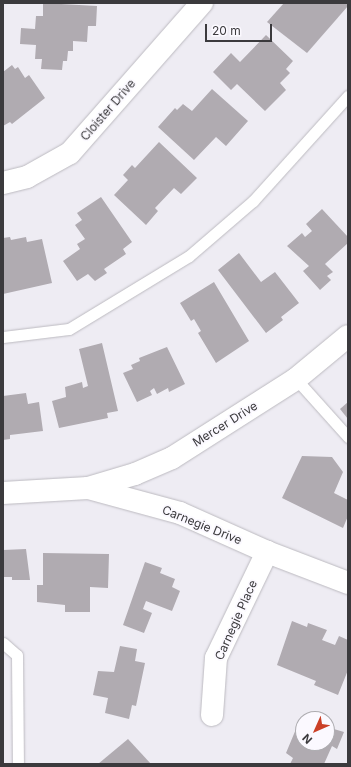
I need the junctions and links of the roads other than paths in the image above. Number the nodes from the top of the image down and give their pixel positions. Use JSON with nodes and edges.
{"nodes":[{"id":1,"x":197,"y":6,"type":"edge"},
{"id":2,"x":348,"y":96,"type":"edge"},
{"id":3,"x":3,"y":183,"type":"edge"},
{"id":4,"x":348,"y":336,"type":"edge"},
{"id":5,"x":3,"y":337,"type":"edge"},
{"id":6,"x":296,"y":379,"type":"junction"},
{"id":7,"x":348,"y":437,"type":"edge"},
{"id":8,"x":88,"y":488,"type":"junction"},
{"id":9,"x":3,"y":493,"type":"edge"},
{"id":10,"x":267,"y":552,"type":"junction"},
{"id":11,"x":348,"y":584,"type":"edge"},
{"id":12,"x":3,"y":643,"type":"edge"},
{"id":13,"x":212,"y":715,"type":"dead end"},
{"id":14,"x":18,"y":764,"type":"edge"}],
"edges":[{"from":1,"to":3,"type":"street","name":"Cloister Drive"},
{"from":2,"to":5,"type":"lane"},
{"from":4,"to":6,"type":"street","name":"Mercer Drive"},
{"from":6,"to":7,"type":"lane"},
{"from":6,"to":8,"type":"street","name":"Mercer Drive"},
{"from":8,"to":9,"type":"street","name":"Carnegie Drive"},
{"from":8,"to":10,"type":"street","name":"Carnegie Drive"},
{"from":10,"to":11,"type":"street","name":"Carnegie Drive"},
{"from":10,"to":13,"type":"street","name":"Carnegie Place"},
{"from":12,"to":14,"type":"lane"}]}
